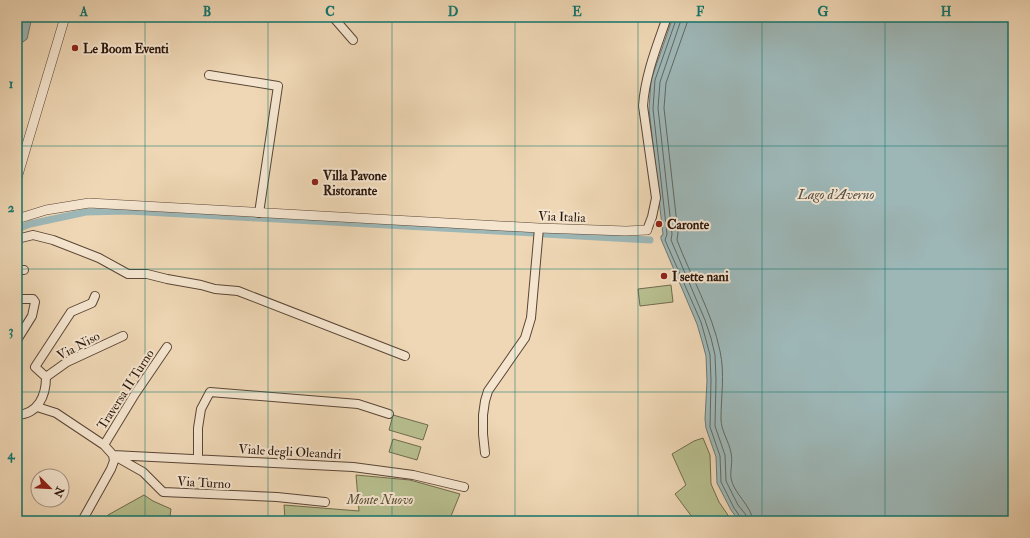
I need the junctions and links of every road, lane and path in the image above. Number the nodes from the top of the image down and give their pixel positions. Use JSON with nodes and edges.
{"nodes":[{"id":1,"x":65,"y":17,"type":"edge"},
{"id":2,"x":333,"y":17,"type":"edge"},
{"id":3,"x":667,"y":17,"type":"edge"},
{"id":4,"x":353,"y":40,"type":"dead end"},
{"id":5,"x":209,"y":75,"type":"dead end"},
{"id":6,"x":17,"y":178,"type":"edge"},
{"id":7,"x":259,"y":213,"type":"junction"},
{"id":8,"x":17,"y":220,"type":"edge"},
{"id":9,"x":539,"y":228,"type":"junction"},
{"id":10,"x":647,"y":230,"type":"joint"},
{"id":11,"x":17,"y":239,"type":"edge"},
{"id":12,"x":95,"y":296,"type":"dead end"},
{"id":13,"x":17,"y":299,"type":"edge"},
{"id":14,"x":123,"y":336,"type":"dead end"},
{"id":15,"x":17,"y":340,"type":"edge"},
{"id":16,"x":167,"y":346,"type":"dead end"},
{"id":17,"x":405,"y":356,"type":"dead end"},
{"id":18,"x":46,"y":377,"type":"junction"},
{"id":19,"x":37,"y":407,"type":"junction"},
{"id":20,"x":389,"y":414,"type":"dead end"},
{"id":21,"x":17,"y":416,"type":"edge"},
{"id":22,"x":17,"y":424,"type":"edge"},
{"id":23,"x":104,"y":445,"type":"junction"},
{"id":24,"x":485,"y":453,"type":"dead end"},
{"id":25,"x":113,"y":455,"type":"junction"},
{"id":26,"x":198,"y":458,"type":"junction"},
{"id":27,"x":464,"y":487,"type":"dead end"},
{"id":28,"x":326,"y":502,"type":"dead end"},
{"id":29,"x":82,"y":521,"type":"edge"}],
"edges":[{"from":1,"to":6,"type":"street"},
{"from":2,"to":4,"type":"street"},
{"from":3,"to":10,"type":"street","name":"Via Italia"},
{"from":5,"to":7,"type":"street"},
{"from":7,"to":8,"type":"street","name":"Via Italia"},
{"from":7,"to":9,"type":"street","name":"Via Italia"},
{"from":9,"to":10,"type":"street","name":"Via Italia"},
{"from":9,"to":24,"type":"street"},
{"from":11,"to":17,"type":"street"},
{"from":12,"to":18,"type":"street"},
{"from":13,"to":15,"type":"street"},
{"from":14,"to":18,"type":"street","name":"Via Niso"},
{"from":16,"to":23,"type":"street","name":"Traversa II Turno"},
{"from":18,"to":19,"type":"street"},
{"from":19,"to":21,"type":"street"},
{"from":19,"to":23,"type":"street","name":"Via Turno"},
{"from":20,"to":26,"type":"street"},
{"from":21,"to":22,"type":"street"},
{"from":23,"to":25,"type":"street","name":"Via Turno"},
{"from":25,"to":26,"type":"street","name":"Viale degli Oleandri"},
{"from":25,"to":28,"type":"street","name":"Via Turno"},
{"from":25,"to":29,"type":"street"},
{"from":26,"to":27,"type":"street","name":"Viale degli Oleandri"}]}
